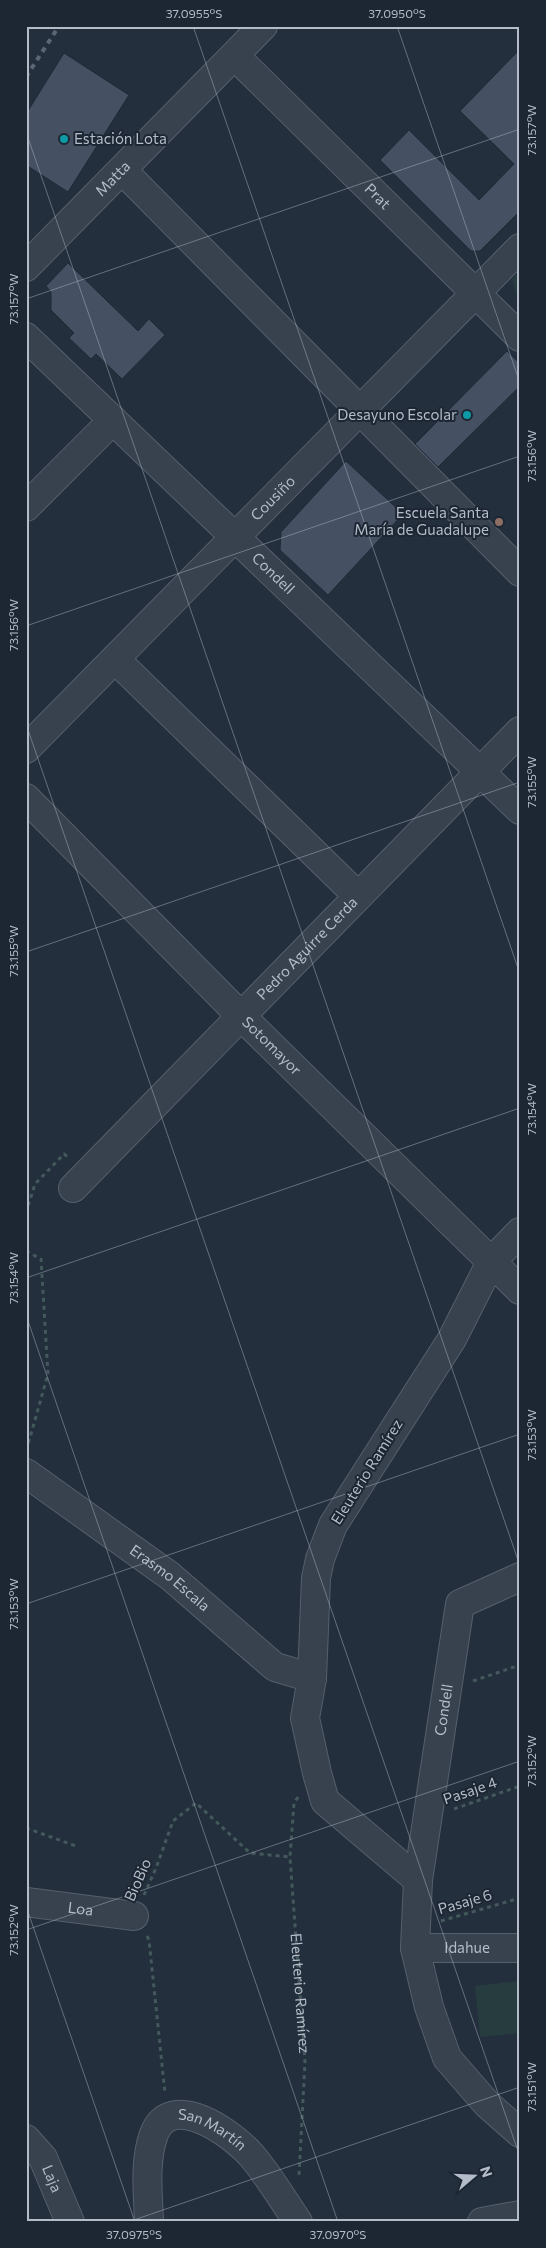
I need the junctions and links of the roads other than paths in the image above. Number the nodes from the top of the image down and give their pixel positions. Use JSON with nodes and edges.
{"nodes":[{"id":1,"x":263,"y":26,"type":"edge"},
{"id":2,"x":235,"y":56,"type":"junction"},
{"id":3,"x":123,"y":171,"type":"junction"},
{"id":4,"x":520,"y":248,"type":"edge"},
{"id":5,"x":26,"y":267,"type":"edge"},
{"id":6,"x":476,"y":293,"type":"junction"},
{"id":7,"x":26,"y":337,"type":"edge"},
{"id":8,"x":520,"y":337,"type":"edge"},
{"id":9,"x":360,"y":410,"type":"junction"},
{"id":10,"x":113,"y":420,"type":"junction"},
{"id":11,"x":26,"y":507,"type":"edge"},
{"id":12,"x":235,"y":537,"type":"junction"},
{"id":13,"x":520,"y":572,"type":"edge"},
{"id":14,"x":115,"y":659,"type":"junction"},
{"id":15,"x":520,"y":731,"type":"edge"},
{"id":16,"x":26,"y":748,"type":"edge"},
{"id":17,"x":480,"y":772,"type":"junction"},
{"id":18,"x":26,"y":798,"type":"edge"},
{"id":19,"x":520,"y":810,"type":"edge"},
{"id":20,"x":358,"y":896,"type":"junction"},
{"id":21,"x":241,"y":1016,"type":"junction"},
{"id":22,"x":73,"y":1188,"type":"dead end"},
{"id":23,"x":520,"y":1232,"type":"edge"},
{"id":24,"x":491,"y":1262,"type":"junction"},
{"id":25,"x":520,"y":1290,"type":"edge"},
{"id":26,"x":26,"y":1474,"type":"edge"},
{"id":27,"x":520,"y":1577,"type":"edge"},
{"id":28,"x":312,"y":1678,"type":"junction"},
{"id":29,"x":418,"y":1880,"type":"junction"},
{"id":30,"x":26,"y":1902,"type":"edge"},
{"id":31,"x":134,"y":1916,"type":"road end"},
{"id":32,"x":416,"y":1938,"type":"junction"},
{"id":33,"x":520,"y":1948,"type":"edge"},
{"id":34,"x":520,"y":2133,"type":"edge"},
{"id":35,"x":26,"y":2139,"type":"edge"},
{"id":36,"x":520,"y":2215,"type":"edge"},
{"id":37,"x":70,"y":2222,"type":"edge"},
{"id":38,"x":149,"y":2222,"type":"edge"},
{"id":39,"x":298,"y":2222,"type":"edge"},
{"id":40,"x":482,"y":2222,"type":"edge"}],
"edges":[{"from":1,"to":2,"type":"street","name":"Matta"},
{"from":2,"to":3,"type":"street","name":"Matta"},
{"from":2,"to":6,"type":"street","name":"Prat"},
{"from":3,"to":5,"type":"street","name":"Matta"},
{"from":3,"to":9,"type":"street"},
{"from":4,"to":6,"type":"street","name":"Cousiño"},
{"from":6,"to":8,"type":"street","name":"Prat"},
{"from":6,"to":9,"type":"street","name":"Cousiño"},
{"from":7,"to":10,"type":"street","name":"Condell"},
{"from":9,"to":12,"type":"street","name":"Cousiño"},
{"from":9,"to":13,"type":"street"},
{"from":10,"to":11,"type":"street"},
{"from":10,"to":12,"type":"street","name":"Condell"},
{"from":12,"to":14,"type":"street","name":"Cousiño"},
{"from":12,"to":17,"type":"street","name":"Condell"},
{"from":14,"to":16,"type":"street","name":"Cousiño"},
{"from":14,"to":20,"type":"street"},
{"from":15,"to":17,"type":"street","name":"Pedro Aguirre Cerda"},
{"from":17,"to":19,"type":"street","name":"Condell"},
{"from":17,"to":20,"type":"street","name":"Pedro Aguirre Cerda"},
{"from":18,"to":21,"type":"street","name":"Sotomayor"},
{"from":20,"to":21,"type":"street","name":"Pedro Aguirre Cerda"},
{"from":21,"to":22,"type":"street","name":"Pedro Aguirre Cerda"},
{"from":21,"to":24,"type":"street","name":"Sotomayor"},
{"from":23,"to":24,"type":"street","name":"Eleuterio Ramírez"},
{"from":24,"to":25,"type":"street","name":"Sotomayor"},
{"from":24,"to":28,"type":"street","name":"Eleuterio Ramírez"},
{"from":26,"to":28,"type":"street","name":"Erasmo Escala"},
{"from":27,"to":29,"type":"street","name":"Condell"},
{"from":28,"to":29,"type":"street","name":"Eleuterio Ramírez"},
{"from":29,"to":32,"type":"street"},
{"from":30,"to":31,"type":"street","name":"Loa"},
{"from":32,"to":33,"type":"street","name":"Idahue"},
{"from":32,"to":34,"type":"street"},
{"from":35,"to":37,"type":"street","name":"Laja"},
{"from":36,"to":40,"type":"street"},
{"from":38,"to":39,"type":"street","name":"San Martín"}]}
